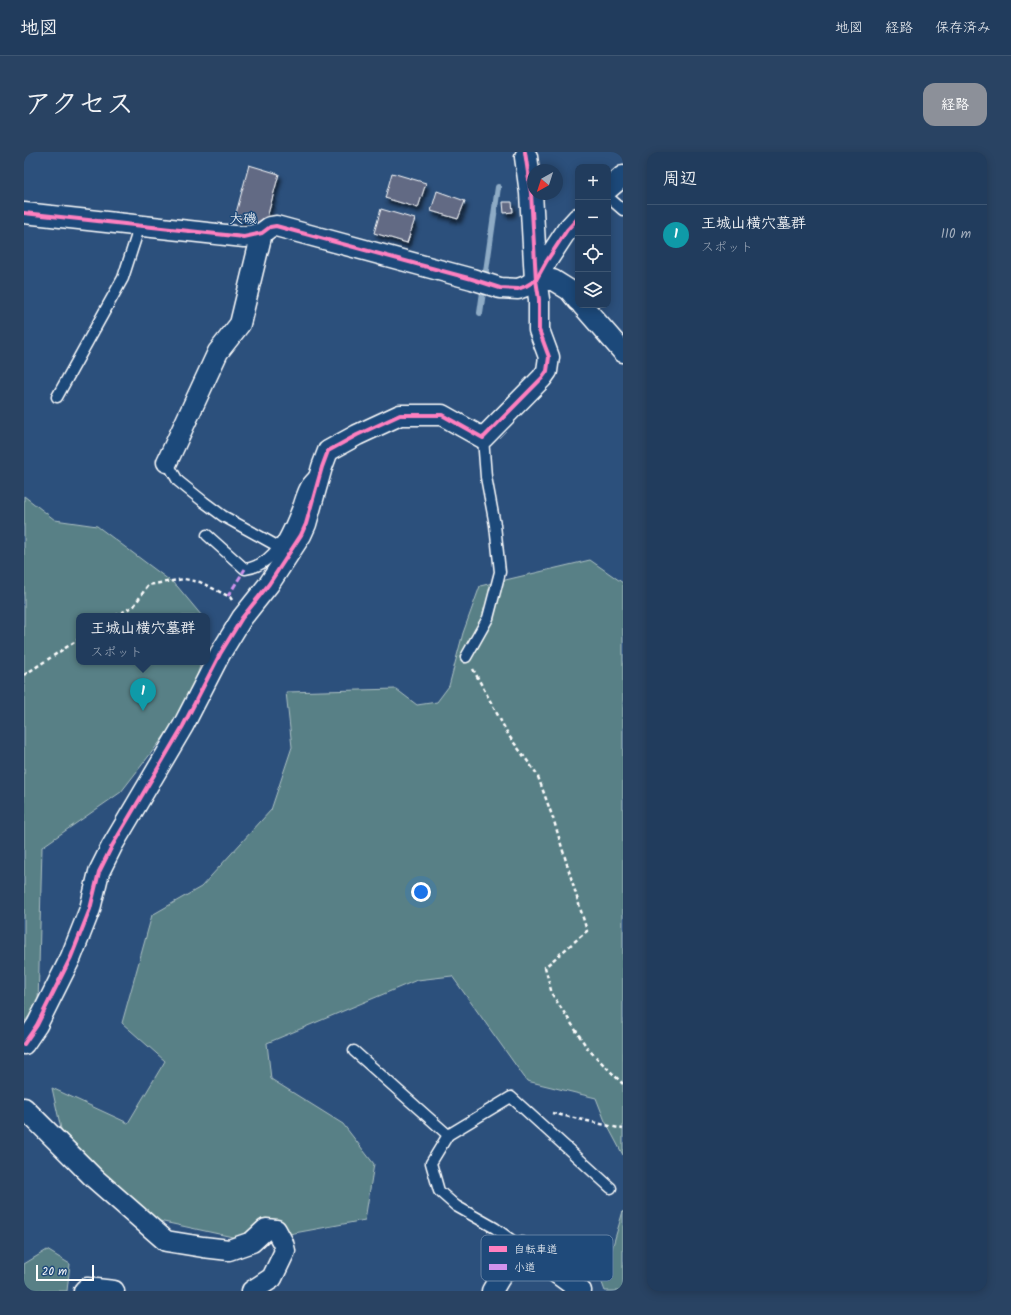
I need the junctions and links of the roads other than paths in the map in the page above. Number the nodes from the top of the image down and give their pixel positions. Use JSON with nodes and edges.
{"nodes":[{"id":1,"x":526,"y":156,"type":"dead end"},
{"id":2,"x":623,"y":176,"type":"edge"},
{"id":3,"x":611,"y":186,"type":"edge"},
{"id":4,"x":611,"y":200,"type":"edge"},
{"id":5,"x":623,"y":210,"type":"edge"},
{"id":6,"x":24,"y":213,"type":"edge"},
{"id":7,"x":575,"y":221,"type":"edge"},
{"id":8,"x":140,"y":225,"type":"junction"},
{"id":9,"x":262,"y":233,"type":"junction"},
{"id":10,"x":536,"y":280,"type":"junction"},
{"id":11,"x":575,"y":297,"type":"edge"},
{"id":12,"x":585,"y":308,"type":"edge"},
{"id":13,"x":623,"y":352,"type":"edge"},
{"id":14,"x":57,"y":397,"type":"dead end"},
{"id":15,"x":483,"y":438,"type":"junction"},
{"id":16,"x":167,"y":462,"type":"joint"},
{"id":17,"x":322,"y":467,"type":"junction"},
{"id":18,"x":207,"y":535,"type":"dead end"},
{"id":19,"x":279,"y":546,"type":"junction"},
{"id":20,"x":466,"y":657,"type":"road end"},
{"id":21,"x":24,"y":1044,"type":"edge"},
{"id":22,"x":354,"y":1051,"type":"dead end"},
{"id":23,"x":24,"y":1108,"type":"edge"},
{"id":24,"x":448,"y":1135,"type":"junction"},
{"id":25,"x":611,"y":1188,"type":"dead end"},
{"id":26,"x":505,"y":1235,"type":"edge"},
{"id":27,"x":498,"y":1281,"type":"edge"},
{"id":28,"x":567,"y":1281,"type":"edge"},
{"id":29,"x":84,"y":1291,"type":"edge"},
{"id":30,"x":114,"y":1291,"type":"edge"},
{"id":31,"x":252,"y":1291,"type":"edge"},
{"id":32,"x":492,"y":1291,"type":"edge"},
{"id":33,"x":581,"y":1291,"type":"edge"}],
"edges":[{"from":1,"to":10,"type":"street"},
{"from":2,"to":3,"type":"street"},
{"from":4,"to":5,"type":"lane"},
{"from":6,"to":8,"type":"street"},
{"from":7,"to":10,"type":"street"},
{"from":8,"to":9,"type":"street"},
{"from":8,"to":14,"type":"lane"},
{"from":9,"to":10,"type":"street"},
{"from":9,"to":16,"type":"street"},
{"from":10,"to":11,"type":"street"},
{"from":10,"to":15,"type":"street"},
{"from":12,"to":13,"type":"street"},
{"from":15,"to":17,"type":"street"},
{"from":15,"to":20,"type":"lane"},
{"from":16,"to":19,"type":"lane"},
{"from":17,"to":19,"type":"lane"},
{"from":17,"to":21,"type":"street"},
{"from":18,"to":19,"type":"lane"},
{"from":22,"to":24,"type":"lane"},
{"from":23,"to":31,"type":"street"},
{"from":24,"to":25,"type":"lane"},
{"from":24,"to":26,"type":"lane"},
{"from":27,"to":32,"type":"street"},
{"from":28,"to":33,"type":"street"},
{"from":29,"to":30,"type":"street"}]}
